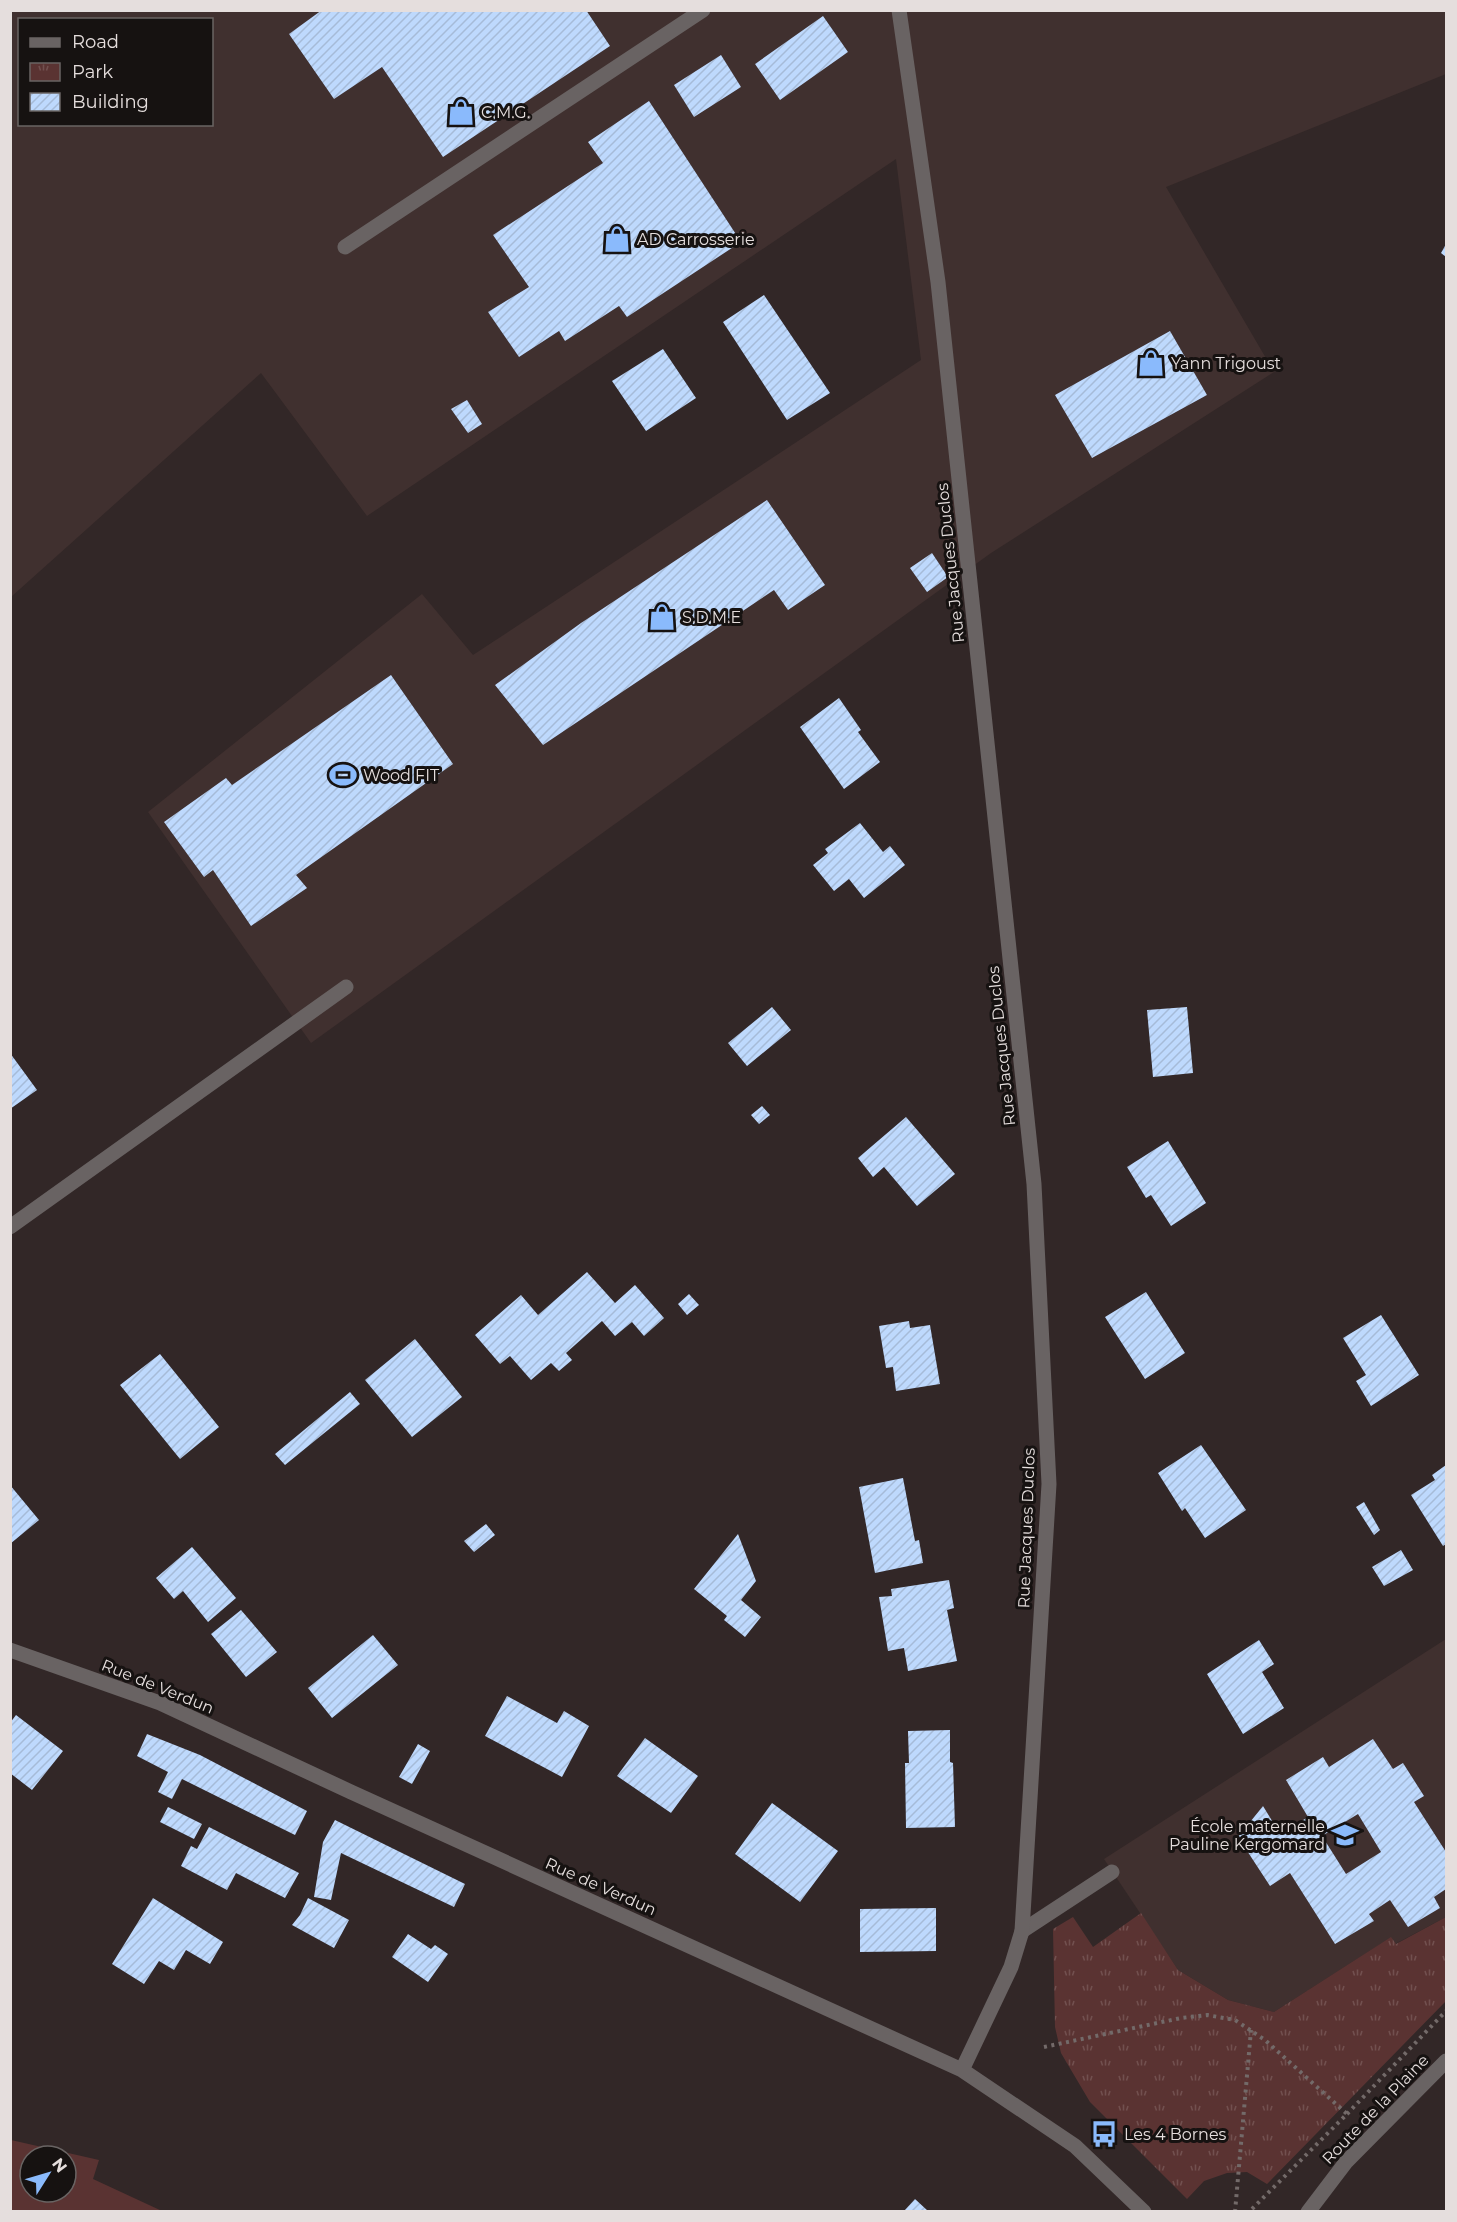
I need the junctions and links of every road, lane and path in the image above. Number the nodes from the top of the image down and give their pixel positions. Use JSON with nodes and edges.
{"nodes":[{"id":1,"x":703,"y":10,"type":"edge"},
{"id":2,"x":899,"y":10,"type":"edge"},
{"id":3,"x":345,"y":247,"type":"dead end"},
{"id":4,"x":346,"y":987,"type":"dead end"},
{"id":5,"x":10,"y":1227,"type":"edge"},
{"id":6,"x":10,"y":1650,"type":"edge"},
{"id":7,"x":1112,"y":1872,"type":"dead end"},
{"id":8,"x":1023,"y":1930,"type":"junction"},
{"id":9,"x":1446,"y":2011,"type":"edge"},
{"id":10,"x":1251,"y":2029,"type":"junction"},
{"id":11,"x":1044,"y":2047,"type":"dead end"},
{"id":12,"x":1446,"y":2061,"type":"edge"},
{"id":13,"x":962,"y":2070,"type":"junction"},
{"id":14,"x":1347,"y":2114,"type":"junction"},
{"id":15,"x":1144,"y":2211,"type":"edge"},
{"id":16,"x":1235,"y":2211,"type":"edge"},
{"id":17,"x":1249,"y":2211,"type":"edge"},
{"id":18,"x":1308,"y":2211,"type":"edge"}],
"edges":[{"from":1,"to":3,"type":"street"},
{"from":2,"to":8,"type":"street","name":"Rue Jacques Duclos"},
{"from":4,"to":5,"type":"street"},
{"from":6,"to":13,"type":"street","name":"Rue de Verdun"},
{"from":7,"to":8,"type":"street"},
{"from":8,"to":13,"type":"street","name":"Rue Jacques Duclos"},
{"from":9,"to":14,"type":"path"},
{"from":10,"to":11,"type":"path"},
{"from":10,"to":14,"type":"path"},
{"from":10,"to":16,"type":"path"},
{"from":12,"to":18,"type":"street","name":"Route de la Plaine"},
{"from":13,"to":15,"type":"street","name":"Rue de Verdun"},
{"from":14,"to":17,"type":"path"}]}
